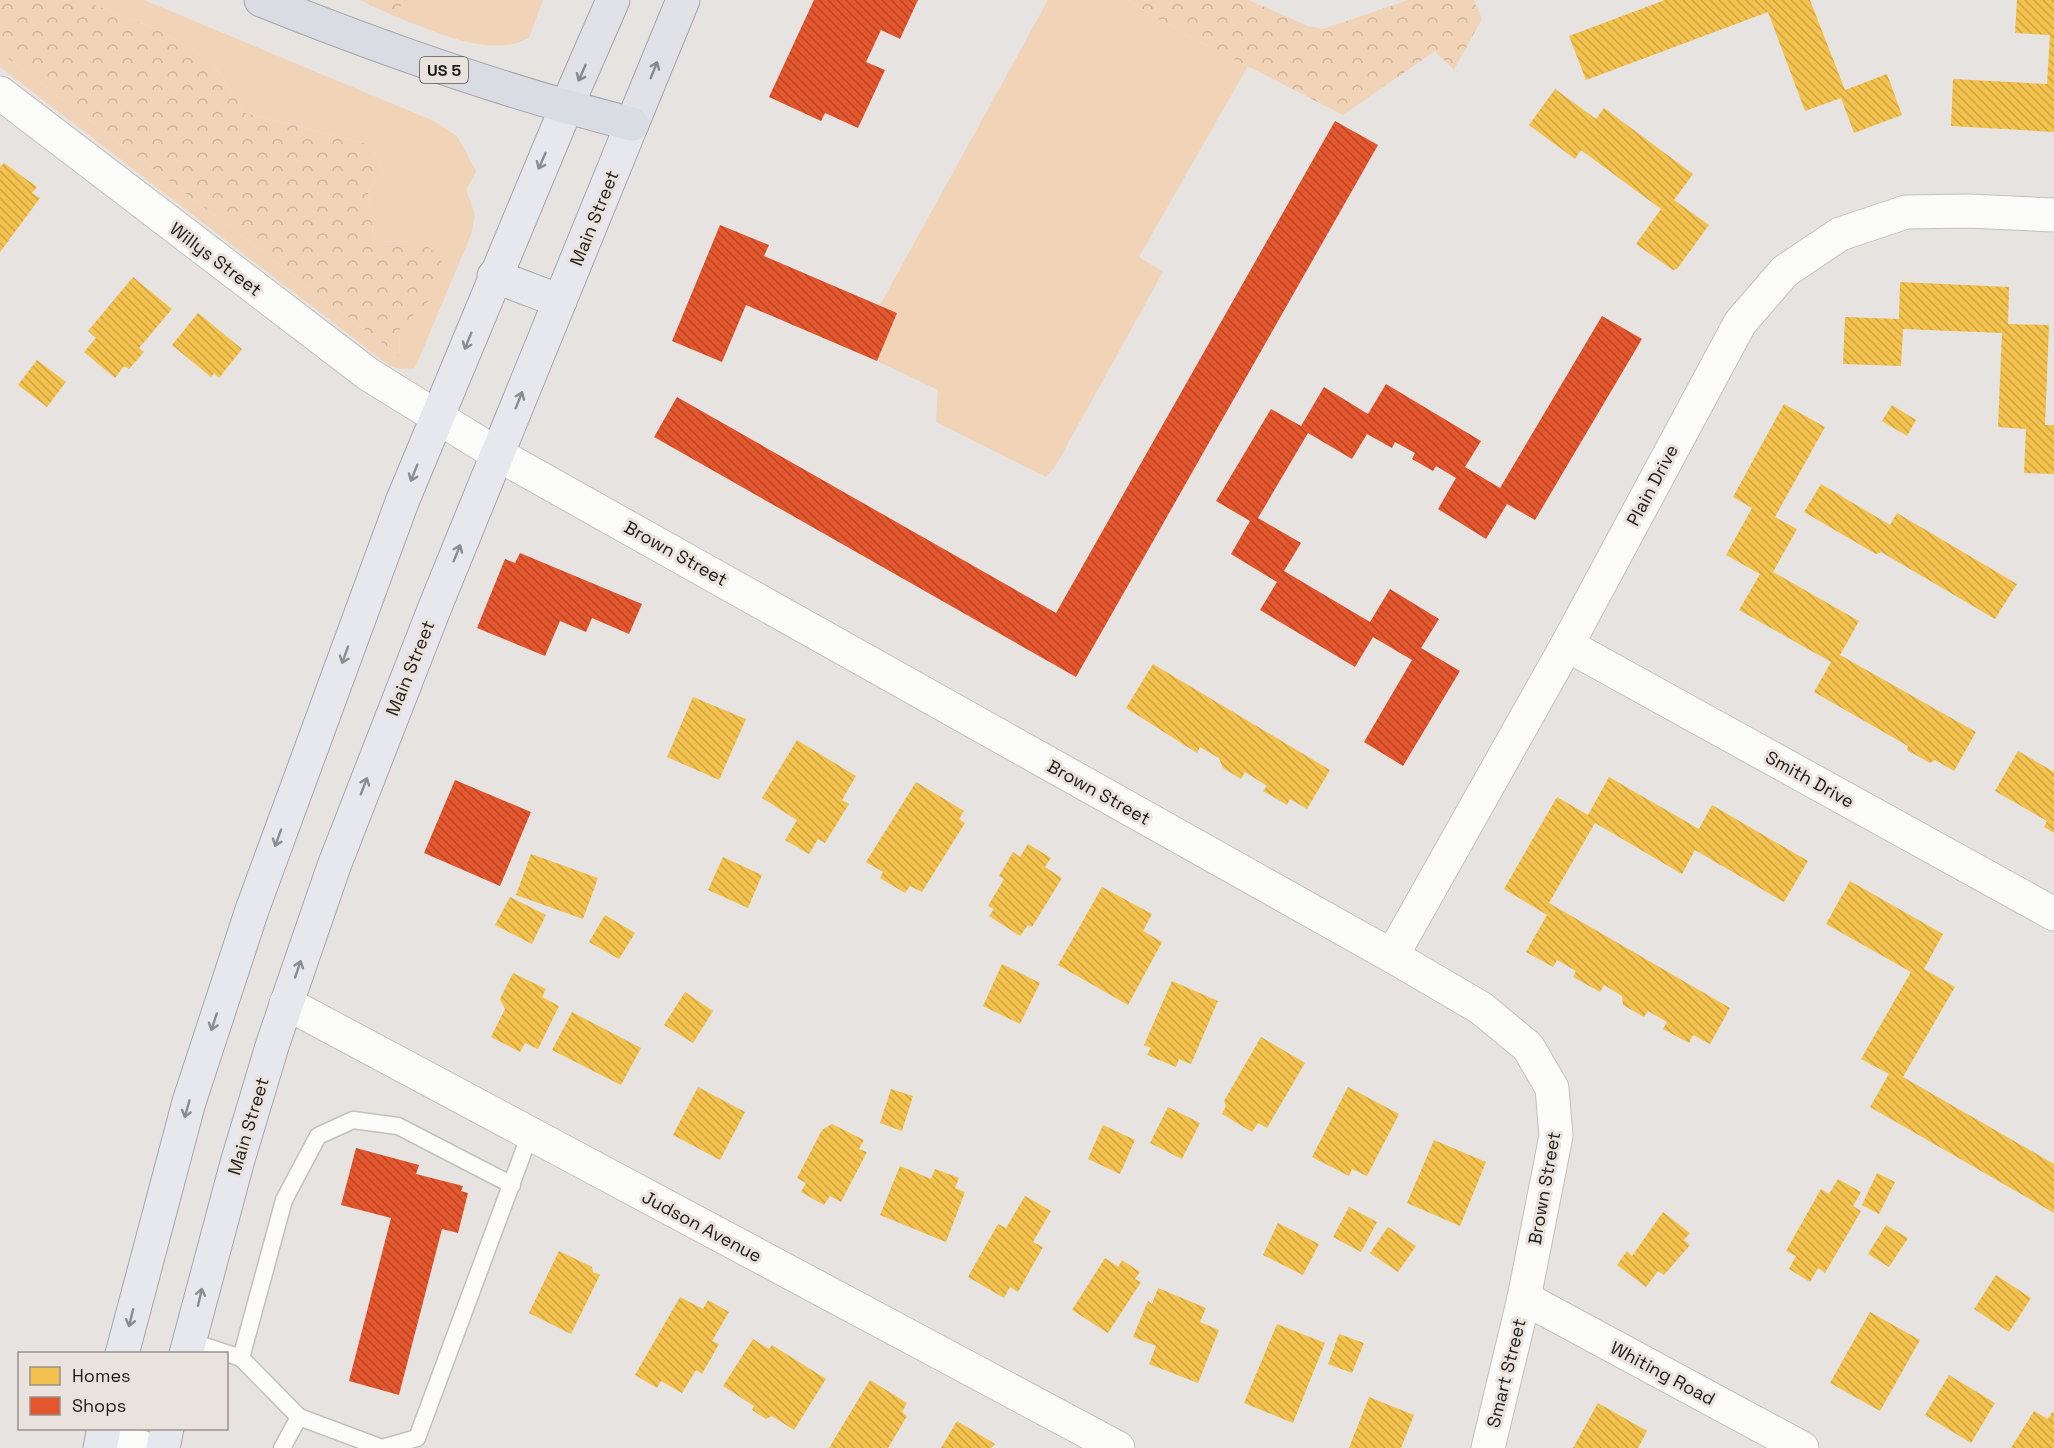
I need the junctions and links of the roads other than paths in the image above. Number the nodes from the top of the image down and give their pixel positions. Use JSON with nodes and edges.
{"nodes":[{"id":1,"x":261,"y":0,"type":"edge"},
{"id":2,"x":613,"y":0,"type":"edge"},
{"id":3,"x":682,"y":0,"type":"edge"},
{"id":4,"x":0,"y":93,"type":"edge"},
{"id":5,"x":566,"y":108,"type":"junction"},
{"id":6,"x":632,"y":124,"type":"junction"},
{"id":7,"x":2054,"y":215,"type":"edge"},
{"id":8,"x":495,"y":276,"type":"junction"},
{"id":9,"x":560,"y":302,"type":"junction"},
{"id":10,"x":436,"y":419,"type":"junction"},
{"id":11,"x":497,"y":454,"type":"junction"},
{"id":12,"x":1567,"y":645,"type":"junction"},
{"id":13,"x":2054,"y":914,"type":"edge"},
{"id":14,"x":1392,"y":956,"type":"junction"},
{"id":15,"x":286,"y":1003,"type":"junction"},
{"id":16,"x":530,"y":1134,"type":"junction"},
{"id":17,"x":512,"y":1185,"type":"junction"},
{"id":18,"x":1524,"y":1298,"type":"junction"},
{"id":19,"x":188,"y":1347,"type":"edge"},
{"id":20,"x":122,"y":1352,"type":"edge"},
{"id":21,"x":212,"y":1352,"type":"edge"},
{"id":22,"x":228,"y":1355,"type":"edge"},
{"id":23,"x":241,"y":1358,"type":"junction"},
{"id":24,"x":299,"y":1417,"type":"junction"},
{"id":25,"x":167,"y":1430,"type":"edge"},
{"id":26,"x":102,"y":1437,"type":"edge"},
{"id":27,"x":144,"y":1448,"type":"edge"},
{"id":28,"x":163,"y":1448,"type":"edge"},
{"id":29,"x":282,"y":1448,"type":"edge"},
{"id":30,"x":1118,"y":1448,"type":"edge"},
{"id":31,"x":1488,"y":1448,"type":"edge"},
{"id":32,"x":1802,"y":1448,"type":"edge"}],
"edges":[{"from":1,"to":5,"type":"highway","number":"US 5"},
{"from":2,"to":5,"type":"highway","one_way":true},
{"from":6,"to":3,"type":"highway","name":"Main Street","one_way":true},
{"from":4,"to":10,"type":"street","name":"Willys Street"},
{"from":5,"to":6,"type":"highway","number":"US 5"},
{"from":5,"to":8,"type":"main road","one_way":true},
{"from":6,"to":9,"type":"main road","name":"Main Street"},
{"from":7,"to":12,"type":"street","name":"Plain Drive"},
{"from":8,"to":9,"type":"main road"},
{"from":8,"to":10,"type":"main road","one_way":true},
{"from":11,"to":9,"type":"main road","name":"Main Street","one_way":true},
{"from":10,"to":11,"type":"street","name":"Brown Street"},
{"from":10,"to":20,"type":"main road","one_way":true},
{"from":11,"to":14,"type":"street","name":"Brown Street"},
{"from":15,"to":11,"type":"main road","name":"Main Street","one_way":true},
{"from":12,"to":13,"type":"street","name":"Smith Drive"},
{"from":12,"to":14,"type":"street","name":"Plain Drive"},
{"from":14,"to":18,"type":"street","name":"Brown Street"},
{"from":15,"to":16,"type":"street","name":"Judson Avenue"},
{"from":19,"to":15,"type":"main road","name":"Main Street","one_way":true},
{"from":16,"to":17,"type":"lane"},
{"from":16,"to":30,"type":"street","name":"Judson Avenue"},
{"from":17,"to":23,"type":"lane"},
{"from":17,"to":24,"type":"lane"},
{"from":18,"to":31,"type":"street","name":"Smart Street"},
{"from":18,"to":32,"type":"street","name":"Whiting Road"},
{"from":19,"to":21,"type":"lane"},
{"from":22,"to":23,"type":"lane"},
{"from":23,"to":24,"type":"lane"},
{"from":24,"to":29,"type":"lane"},
{"from":25,"to":28,"type":"main road"},
{"from":26,"to":27,"type":"street"}]}
